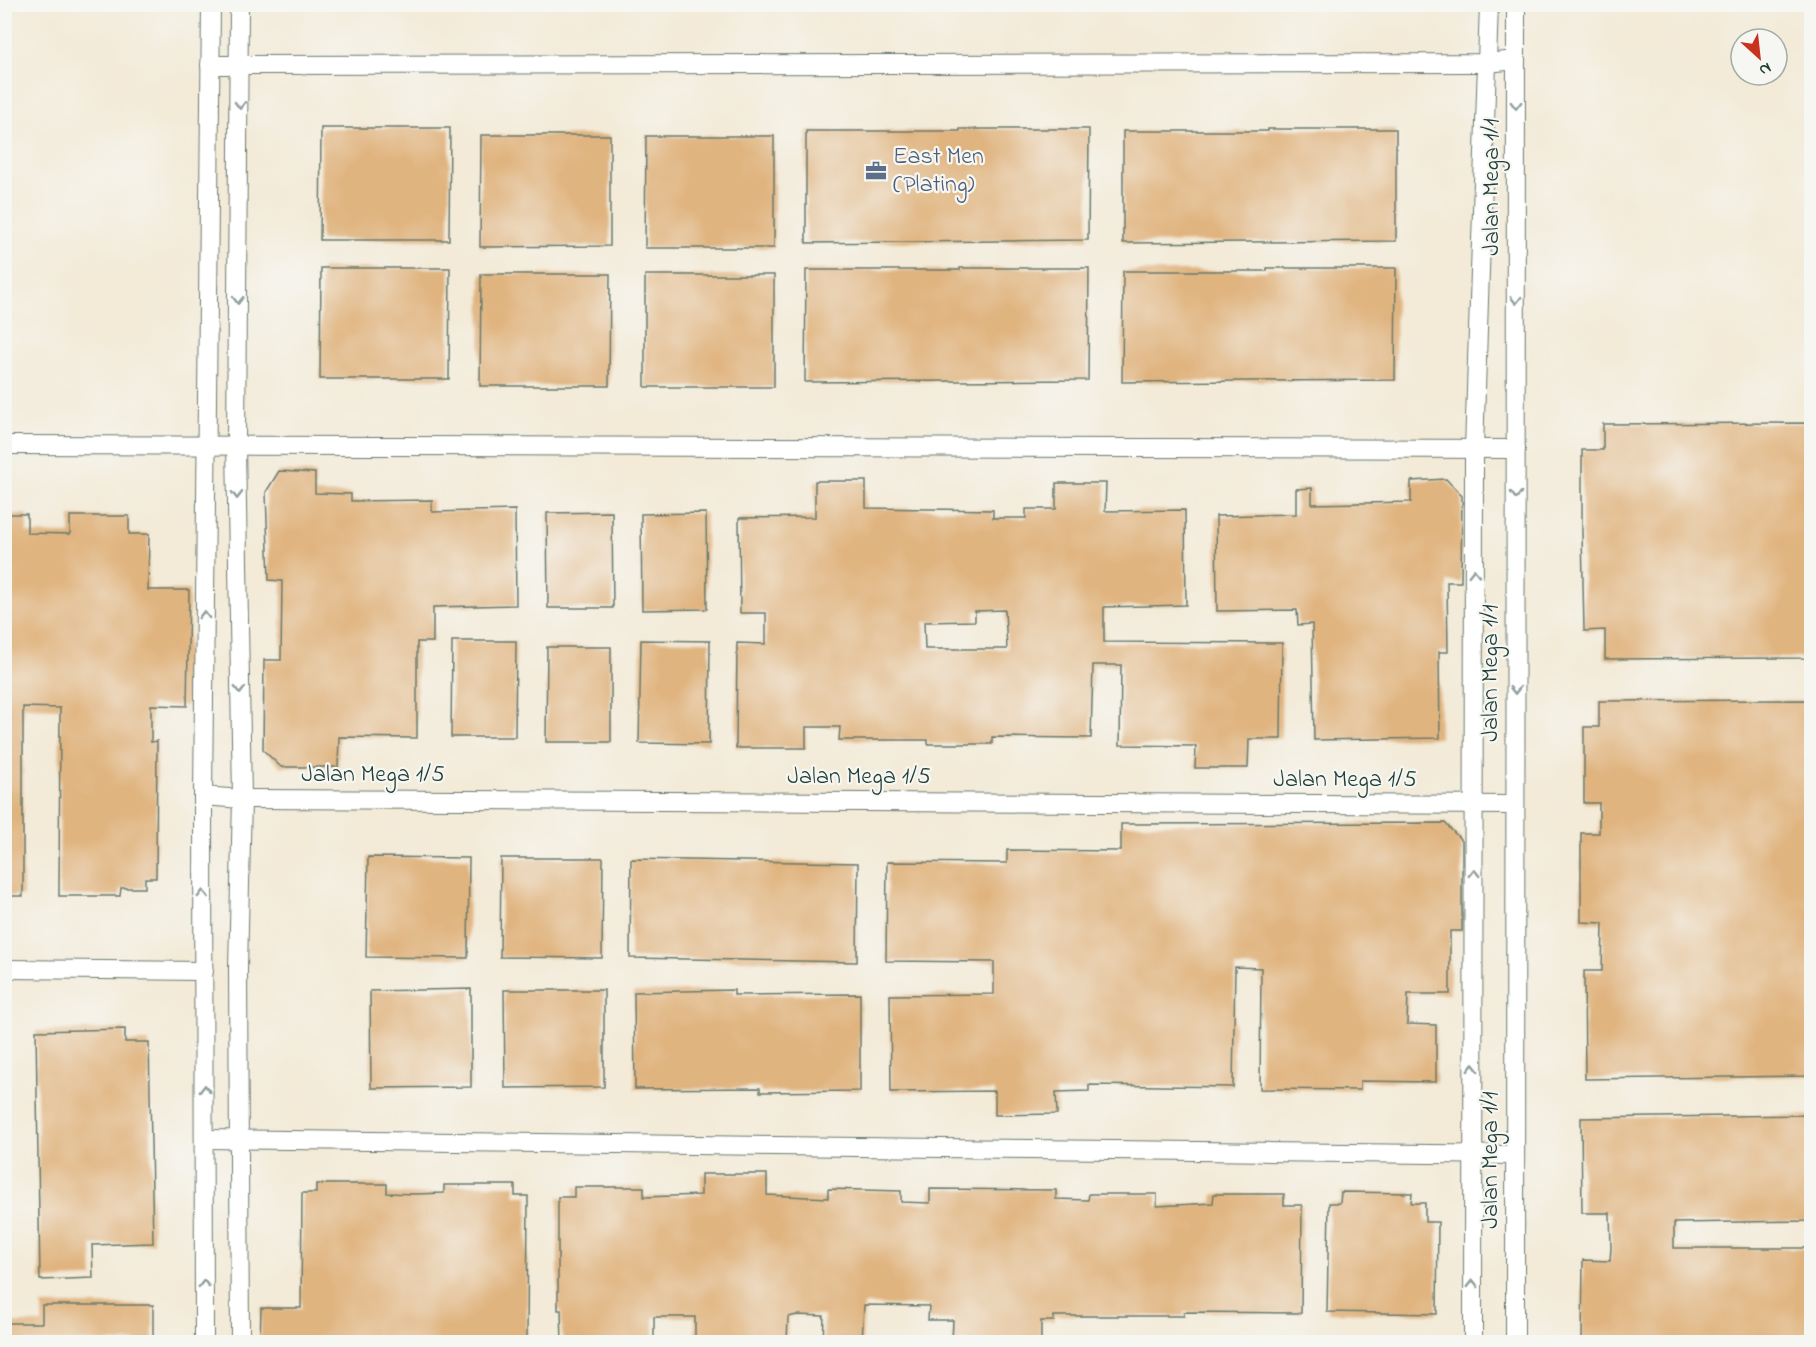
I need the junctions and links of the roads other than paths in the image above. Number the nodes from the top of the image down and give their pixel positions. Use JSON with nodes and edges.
{"nodes":[{"id":1,"x":211,"y":4,"type":"edge"},
{"id":2,"x":239,"y":4,"type":"edge"},
{"id":3,"x":1489,"y":4,"type":"edge"},
{"id":4,"x":1516,"y":4,"type":"edge"},
{"id":5,"x":1516,"y":60,"type":"junction"},
{"id":6,"x":1487,"y":63,"type":"junction"},
{"id":7,"x":210,"y":65,"type":"junction"},
{"id":8,"x":240,"y":66,"type":"junction"},
{"id":9,"x":4,"y":445,"type":"edge"},
{"id":10,"x":236,"y":445,"type":"junction"},
{"id":11,"x":205,"y":446,"type":"junction"},
{"id":12,"x":1474,"y":449,"type":"junction"},
{"id":13,"x":1516,"y":449,"type":"junction"},
{"id":14,"x":203,"y":796,"type":"junction"},
{"id":15,"x":242,"y":799,"type":"junction"},
{"id":16,"x":1474,"y":804,"type":"junction"},
{"id":17,"x":1515,"y":805,"type":"junction"},
{"id":18,"x":4,"y":969,"type":"edge"},
{"id":19,"x":204,"y":970,"type":"junction"},
{"id":20,"x":240,"y":1137,"type":"junction"},
{"id":21,"x":205,"y":1138,"type":"junction"},
{"id":22,"x":1473,"y":1154,"type":"junction"},
{"id":23,"x":1515,"y":1155,"type":"junction"},
{"id":24,"x":204,"y":1342,"type":"edge"},
{"id":25,"x":240,"y":1342,"type":"edge"},
{"id":26,"x":1473,"y":1342,"type":"edge"},
{"id":27,"x":1515,"y":1342,"type":"edge"}],
"edges":[{"from":1,"to":7,"type":"street"},
{"from":2,"to":8,"type":"street"},
{"from":3,"to":6,"type":"street"},
{"from":4,"to":5,"type":"street","name":"Jalan Mega 1/1"},
{"from":5,"to":6,"type":"street"},
{"from":5,"to":13,"type":"street","name":"Jalan Mega 1/1","one_way":true},
{"from":6,"to":8,"type":"street"},
{"from":6,"to":12,"type":"street"},
{"from":7,"to":8,"type":"street"},
{"from":7,"to":11,"type":"street"},
{"from":8,"to":10,"type":"street","one_way":true},
{"from":9,"to":11,"type":"street"},
{"from":10,"to":11,"type":"street"},
{"from":10,"to":12,"type":"street"},
{"from":10,"to":15,"type":"street","one_way":true},
{"from":14,"to":11,"type":"street","one_way":true},
{"from":12,"to":13,"type":"street"},
{"from":16,"to":12,"type":"street","one_way":true},
{"from":13,"to":17,"type":"street","name":"Jalan Mega 1/1","one_way":true},
{"from":14,"to":15,"type":"street","name":"Jalan Mega 1/5"},
{"from":19,"to":14,"type":"street","one_way":true},
{"from":15,"to":16,"type":"street","name":"Jalan Mega 1/5"},
{"from":15,"to":20,"type":"street"},
{"from":16,"to":17,"type":"street","name":"Jalan Mega 1/5"},
{"from":22,"to":16,"type":"street","one_way":true},
{"from":17,"to":23,"type":"street","name":"Jalan Mega 1/1"},
{"from":18,"to":19,"type":"street"},
{"from":21,"to":19,"type":"street","one_way":true},
{"from":20,"to":21,"type":"street"},
{"from":20,"to":22,"type":"street"},
{"from":20,"to":25,"type":"street"},
{"from":24,"to":21,"type":"street","one_way":true},
{"from":22,"to":23,"type":"street"},
{"from":26,"to":22,"type":"street","one_way":true},
{"from":23,"to":27,"type":"street","name":"Jalan Mega 1/1"}]}
